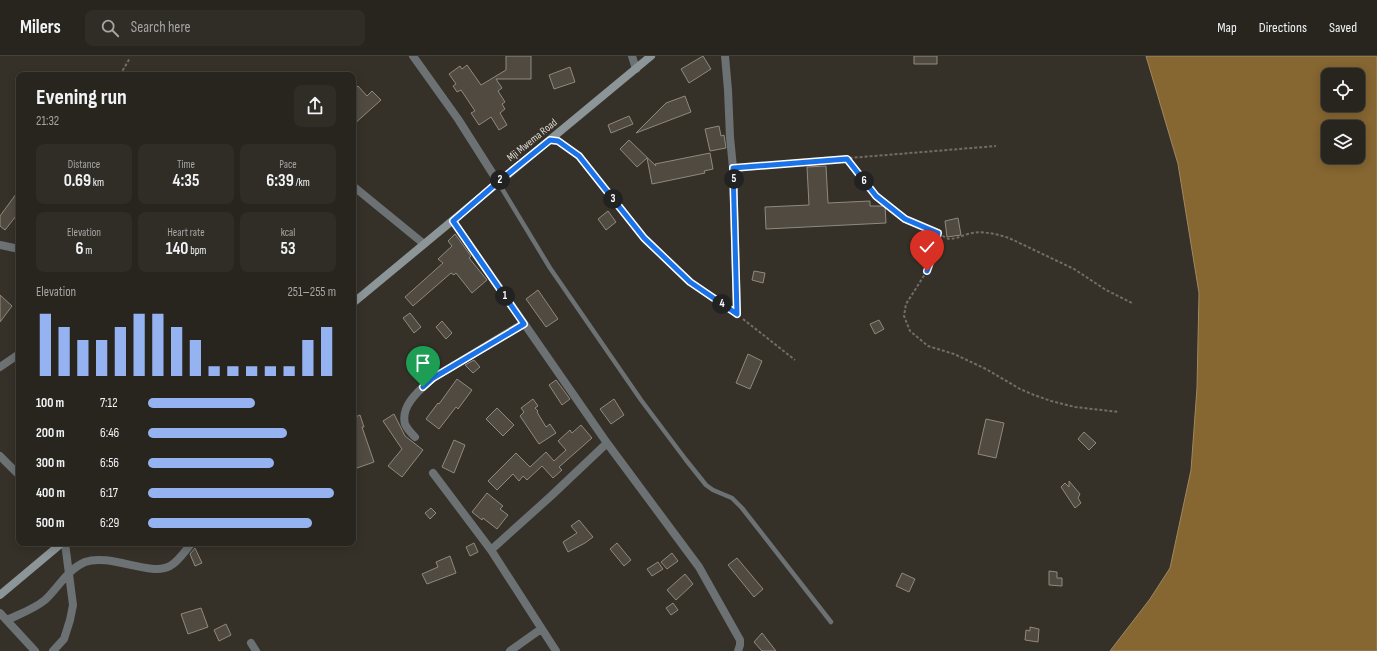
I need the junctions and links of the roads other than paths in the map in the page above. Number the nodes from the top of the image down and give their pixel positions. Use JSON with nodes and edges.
{"nodes":[{"id":1,"x":413,"y":56,"type":"edge"},
{"id":2,"x":632,"y":56,"type":"edge"},
{"id":3,"x":651,"y":56,"type":"edge"},
{"id":4,"x":724,"y":56,"type":"edge"},
{"id":5,"x":636,"y":69,"type":"junction"},
{"id":6,"x":498,"y":182,"type":"junction"},
{"id":7,"x":356,"y":188,"type":"edge"},
{"id":8,"x":453,"y":221,"type":"junction"},
{"id":9,"x":424,"y":244,"type":"junction"},
{"id":10,"x":0,"y":245,"type":"edge"},
{"id":11,"x":16,"y":248,"type":"edge"},
{"id":12,"x":356,"y":301,"type":"edge"},
{"id":13,"x":737,"y":314,"type":"road end"},
{"id":14,"x":524,"y":324,"type":"junction"},
{"id":15,"x":16,"y":356,"type":"edge"},
{"id":16,"x":0,"y":367,"type":"edge"},
{"id":17,"x":414,"y":437,"type":"dead end"},
{"id":18,"x":607,"y":443,"type":"junction"},
{"id":19,"x":0,"y":456,"type":"edge"},
{"id":20,"x":16,"y":472,"type":"edge"},
{"id":21,"x":433,"y":473,"type":"dead end"},
{"id":22,"x":59,"y":546,"type":"edge"},
{"id":23,"x":64,"y":546,"type":"edge"},
{"id":24,"x":189,"y":546,"type":"edge"},
{"id":25,"x":491,"y":550,"type":"junction"},
{"id":26,"x":69,"y":574,"type":"junction"},
{"id":27,"x":0,"y":595,"type":"edge"},
{"id":28,"x":0,"y":613,"type":"edge"},
{"id":29,"x":7,"y":620,"type":"junction"},
{"id":30,"x":831,"y":622,"type":"dead end"},
{"id":31,"x":541,"y":629,"type":"junction"},
{"id":32,"x":251,"y":643,"type":"dead end"},
{"id":33,"x":741,"y":649,"type":"edge"},
{"id":34,"x":35,"y":651,"type":"edge"},
{"id":35,"x":53,"y":651,"type":"edge"},
{"id":36,"x":256,"y":651,"type":"edge"},
{"id":37,"x":510,"y":651,"type":"edge"},
{"id":38,"x":556,"y":651,"type":"edge"}],
"edges":[{"from":1,"to":6,"type":"street"},
{"from":2,"to":5,"type":"street"},
{"from":3,"to":5,"type":"main road","name":"Mji Mwema Road"},
{"from":4,"to":13,"type":"street"},
{"from":5,"to":6,"type":"main road","name":"Mji Mwema Road"},
{"from":6,"to":8,"type":"main road","name":"Mji Mwema Road"},
{"from":6,"to":30,"type":"lane"},
{"from":7,"to":9,"type":"street"},
{"from":8,"to":9,"type":"main road","name":"Mji Mwema Road"},
{"from":8,"to":14,"type":"street"},
{"from":9,"to":12,"type":"main road","name":"Mji Mwema Road"},
{"from":10,"to":11,"type":"street"},
{"from":14,"to":17,"type":"street"},
{"from":14,"to":18,"type":"street"},
{"from":15,"to":16,"type":"street"},
{"from":18,"to":25,"type":"street"},
{"from":18,"to":33,"type":"street"},
{"from":19,"to":20,"type":"street"},
{"from":21,"to":25,"type":"street"},
{"from":22,"to":27,"type":"main road"},
{"from":23,"to":26,"type":"street"},
{"from":24,"to":26,"type":"street"},
{"from":25,"to":31,"type":"street"},
{"from":26,"to":29,"type":"street"},
{"from":26,"to":35,"type":"street"},
{"from":28,"to":29,"type":"street"},
{"from":29,"to":34,"type":"street"},
{"from":31,"to":37,"type":"street"},
{"from":31,"to":38,"type":"street"},
{"from":32,"to":36,"type":"street"}]}
